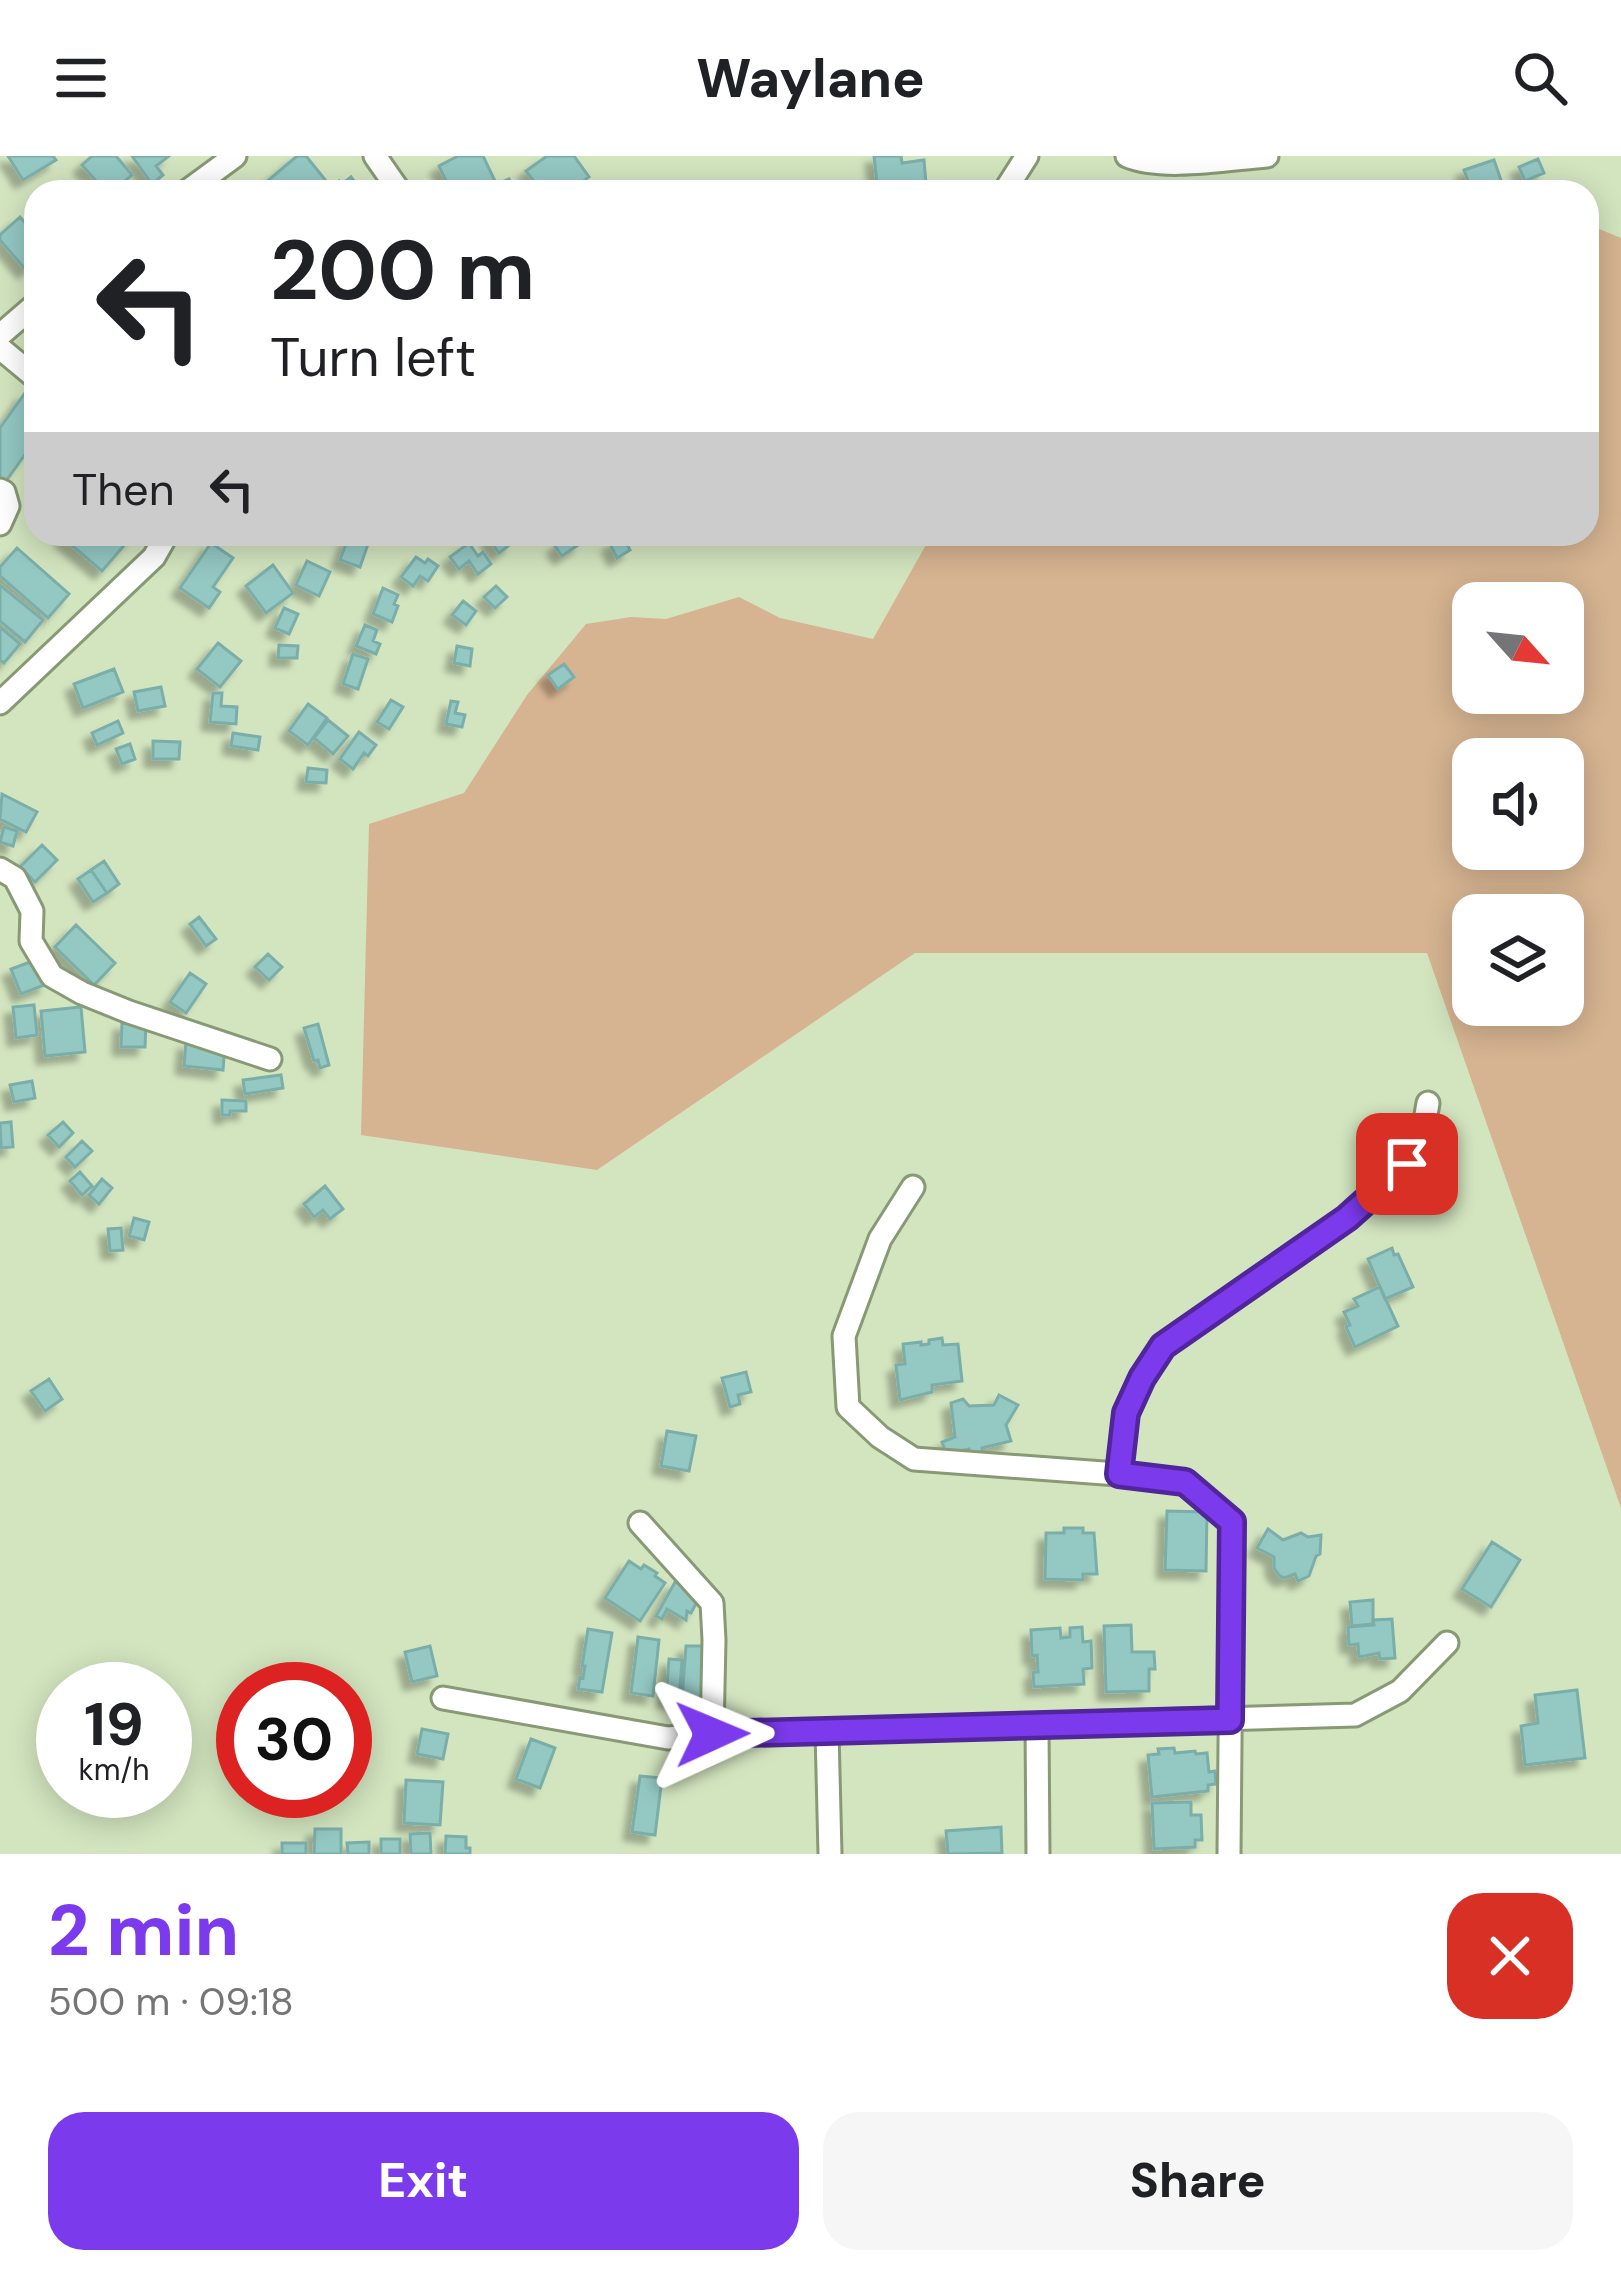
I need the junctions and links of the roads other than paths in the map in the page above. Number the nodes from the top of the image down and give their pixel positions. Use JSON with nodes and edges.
{"nodes":[{"id":1,"x":235,"y":156,"type":"edge"},
{"id":2,"x":1127,"y":156,"type":"edge"},
{"id":3,"x":1267,"y":156,"type":"edge"},
{"id":4,"x":202,"y":180,"type":"edge"},
{"id":5,"x":24,"y":314,"type":"edge"},
{"id":6,"x":0,"y":335,"type":"edge"},
{"id":7,"x":0,"y":348,"type":"edge"},
{"id":8,"x":24,"y":368,"type":"edge"},
{"id":9,"x":0,"y":490,"type":"edge"},
{"id":10,"x":0,"y":524,"type":"edge"},
{"id":11,"x":160,"y":546,"type":"edge"},
{"id":12,"x":0,"y":703,"type":"edge"},
{"id":13,"x":0,"y":869,"type":"edge"},
{"id":14,"x":269,"y":1059,"type":"dead end"},
{"id":15,"x":1428,"y":1103,"type":"dead end"},
{"id":16,"x":913,"y":1186,"type":"dead end"},
{"id":17,"x":1119,"y":1474,"type":"junction"},
{"id":18,"x":640,"y":1523,"type":"dead end"},
{"id":19,"x":1447,"y":1643,"type":"dead end"},
{"id":20,"x":442,"y":1698,"type":"dead end"},
{"id":21,"x":1230,"y":1720,"type":"junction"},
{"id":22,"x":1037,"y":1725,"type":"junction"},
{"id":23,"x":826,"y":1731,"type":"junction"},
{"id":24,"x":712,"y":1734,"type":"junction"},
{"id":25,"x":830,"y":1854,"type":"edge"},
{"id":26,"x":1038,"y":1854,"type":"edge"},
{"id":27,"x":1229,"y":1854,"type":"edge"}],
"edges":[{"from":1,"to":4,"type":"street"},
{"from":2,"to":3,"type":"street"},
{"from":5,"to":6,"type":"street"},
{"from":7,"to":8,"type":"street"},
{"from":9,"to":10,"type":"street"},
{"from":11,"to":12,"type":"street"},
{"from":13,"to":14,"type":"street"},
{"from":15,"to":17,"type":"street"},
{"from":16,"to":17,"type":"street"},
{"from":17,"to":21,"type":"street"},
{"from":18,"to":24,"type":"street"},
{"from":19,"to":21,"type":"street"},
{"from":20,"to":24,"type":"street"},
{"from":21,"to":22,"type":"street"},
{"from":21,"to":27,"type":"street"},
{"from":22,"to":23,"type":"street"},
{"from":22,"to":26,"type":"street"},
{"from":23,"to":24,"type":"street"},
{"from":23,"to":25,"type":"street"}]}
